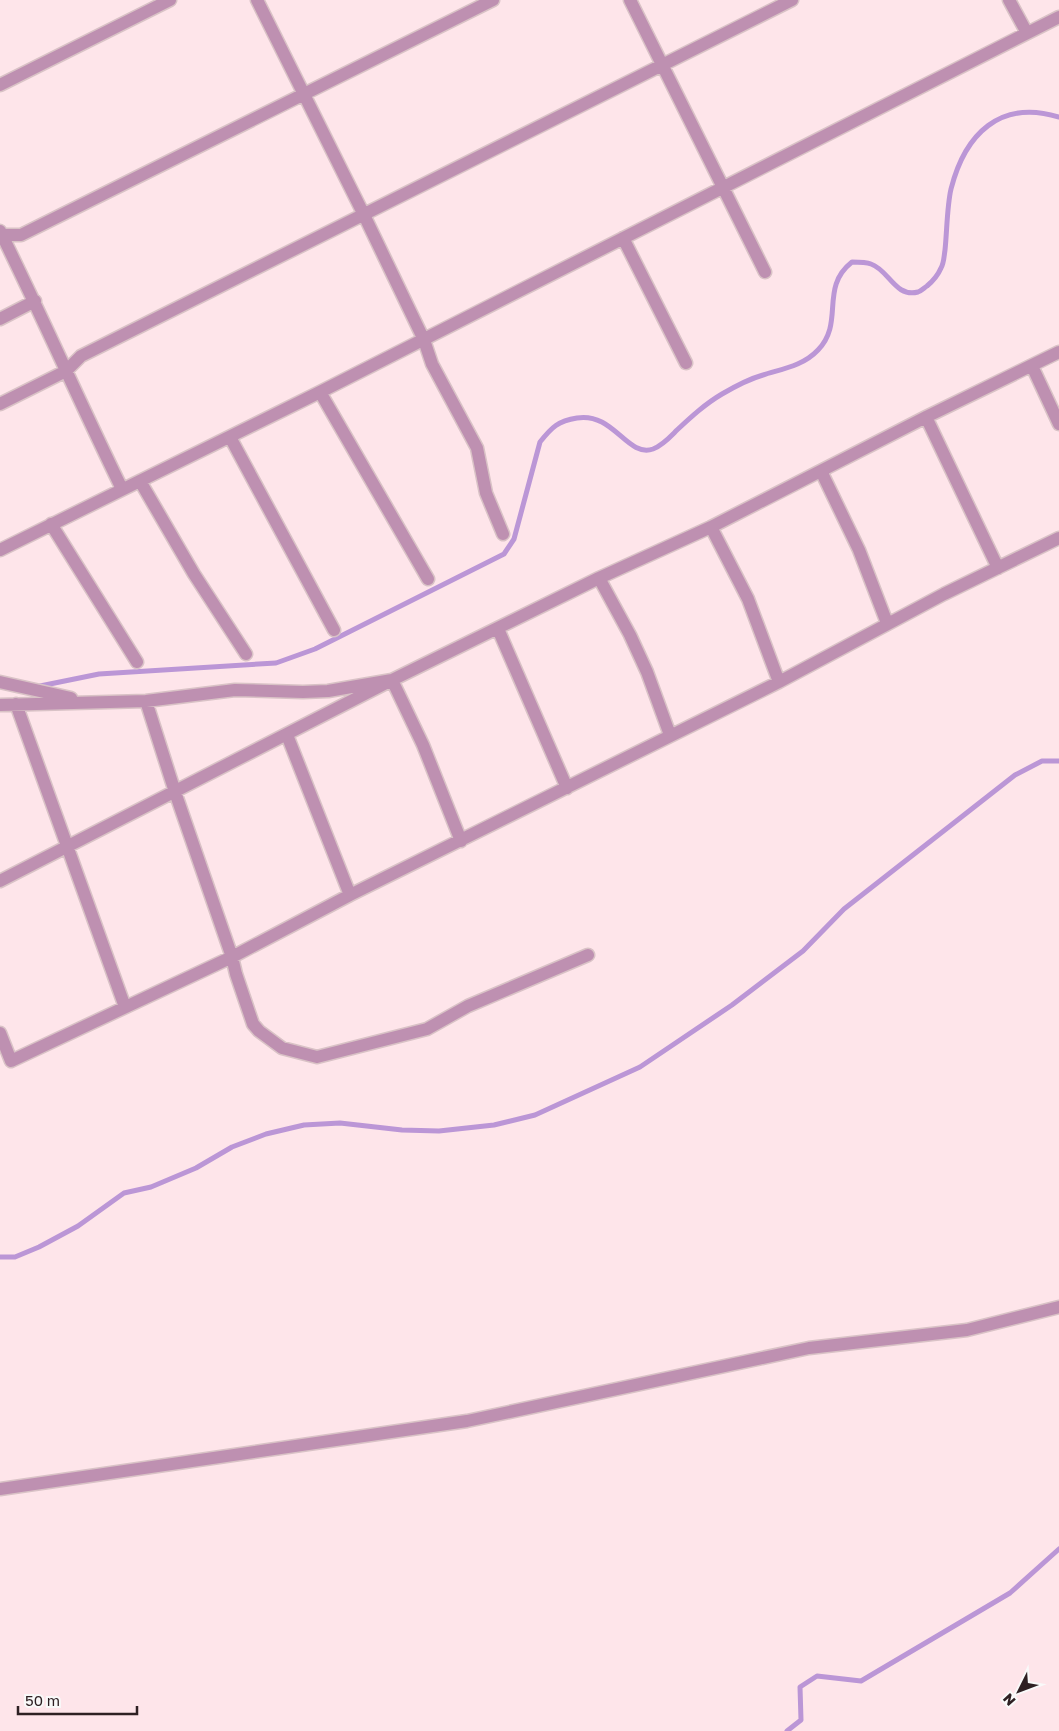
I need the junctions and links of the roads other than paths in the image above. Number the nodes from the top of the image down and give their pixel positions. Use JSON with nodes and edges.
{"nodes":[{"id":1,"x":170,"y":0,"type":"edge"},
{"id":2,"x":257,"y":0,"type":"edge"},
{"id":3,"x":493,"y":0,"type":"edge"},
{"id":4,"x":630,"y":0,"type":"edge"},
{"id":5,"x":792,"y":0,"type":"edge"},
{"id":6,"x":1009,"y":0,"type":"edge"},
{"id":7,"x":1059,"y":17,"type":"edge"},
{"id":8,"x":1027,"y":33,"type":"junction"},
{"id":9,"x":662,"y":66,"type":"junction"},
{"id":10,"x":0,"y":85,"type":"edge"},
{"id":11,"x":305,"y":95,"type":"junction"},
{"id":12,"x":723,"y":187,"type":"junction"},
{"id":13,"x":364,"y":215,"type":"junction"},
{"id":14,"x":0,"y":233,"type":"edge"},
{"id":15,"x":623,"y":238,"type":"junction"},
{"id":16,"x":765,"y":272,"type":"dead end"},
{"id":17,"x":35,"y":301,"type":"junction"},
{"id":18,"x":0,"y":319,"type":"edge"},
{"id":19,"x":424,"y":340,"type":"junction"},
{"id":20,"x":1059,"y":352,"type":"edge"},
{"id":21,"x":686,"y":363,"type":"dead end"},
{"id":22,"x":1032,"y":366,"type":"junction"},
{"id":23,"x":66,"y":371,"type":"junction"},
{"id":24,"x":320,"y":392,"type":"junction"},
{"id":25,"x":0,"y":404,"type":"edge"},
{"id":26,"x":926,"y":417,"type":"junction"},
{"id":27,"x":1059,"y":424,"type":"edge"},
{"id":28,"x":230,"y":437,"type":"junction"},
{"id":29,"x":821,"y":472,"type":"junction"},
{"id":30,"x":140,"y":480,"type":"junction"},
{"id":31,"x":122,"y":489,"type":"junction"},
{"id":32,"x":50,"y":524,"type":"junction"},
{"id":33,"x":711,"y":527,"type":"junction"},
{"id":34,"x":503,"y":534,"type":"dead end"},
{"id":35,"x":1059,"y":538,"type":"edge"},
{"id":36,"x":0,"y":550,"type":"edge"},
{"id":37,"x":998,"y":568,"type":"junction"},
{"id":38,"x":599,"y":578,"type":"junction"},
{"id":39,"x":428,"y":579,"type":"dead end"},
{"id":40,"x":887,"y":623,"type":"junction"},
{"id":41,"x":498,"y":629,"type":"junction"},
{"id":42,"x":334,"y":630,"type":"dead end"},
{"id":43,"x":246,"y":654,"type":"dead end"},
{"id":44,"x":137,"y":662,"type":"dead end"},
{"id":45,"x":392,"y":680,"type":"junction"},
{"id":46,"x":0,"y":682,"type":"edge"},
{"id":47,"x":779,"y":682,"type":"junction"},
{"id":48,"x":146,"y":700,"type":"junction"},
{"id":49,"x":91,"y":702,"type":"junction"},
{"id":50,"x":16,"y":704,"type":"junction"},
{"id":51,"x":0,"y":705,"type":"edge"},
{"id":52,"x":670,"y":735,"type":"junction"},
{"id":53,"x":287,"y":736,"type":"junction"},
{"id":54,"x":567,"y":788,"type":"junction"},
{"id":55,"x":174,"y":792,"type":"junction"},
{"id":56,"x":461,"y":841,"type":"junction"},
{"id":57,"x":67,"y":847,"type":"junction"},
{"id":58,"x":0,"y":881,"type":"edge"},
{"id":59,"x":350,"y":895,"type":"junction"},
{"id":60,"x":588,"y":955,"type":"dead end"},
{"id":61,"x":232,"y":957,"type":"junction"},
{"id":62,"x":125,"y":1007,"type":"junction"},
{"id":63,"x":0,"y":1033,"type":"edge"},
{"id":64,"x":1059,"y":1308,"type":"edge"},
{"id":65,"x":0,"y":1489,"type":"edge"}],
"edges":[{"from":1,"to":10,"type":"street"},
{"from":2,"to":11,"type":"street"},
{"from":3,"to":11,"type":"street"},
{"from":4,"to":9,"type":"street"},
{"from":5,"to":9,"type":"street"},
{"from":6,"to":8,"type":"street"},
{"from":7,"to":8,"type":"street"},
{"from":8,"to":12,"type":"street"},
{"from":9,"to":12,"type":"street"},
{"from":9,"to":13,"type":"street"},
{"from":11,"to":13,"type":"street"},
{"from":11,"to":14,"type":"street"},
{"from":12,"to":15,"type":"street"},
{"from":12,"to":16,"type":"street"},
{"from":13,"to":19,"type":"street"},
{"from":13,"to":23,"type":"street"},
{"from":14,"to":17,"type":"street"},
{"from":15,"to":19,"type":"street"},
{"from":15,"to":21,"type":"street"},
{"from":17,"to":18,"type":"street"},
{"from":17,"to":23,"type":"street"},
{"from":19,"to":24,"type":"street"},
{"from":19,"to":34,"type":"street"},
{"from":20,"to":22,"type":"street"},
{"from":22,"to":26,"type":"street"},
{"from":22,"to":27,"type":"street"},
{"from":23,"to":25,"type":"street"},
{"from":23,"to":31,"type":"street"},
{"from":24,"to":28,"type":"street"},
{"from":24,"to":39,"type":"street"},
{"from":26,"to":29,"type":"street"},
{"from":26,"to":37,"type":"street"},
{"from":28,"to":30,"type":"street"},
{"from":28,"to":42,"type":"street"},
{"from":29,"to":33,"type":"street"},
{"from":29,"to":40,"type":"street"},
{"from":30,"to":31,"type":"street"},
{"from":30,"to":43,"type":"street"},
{"from":31,"to":32,"type":"street"},
{"from":32,"to":36,"type":"street"},
{"from":32,"to":44,"type":"street"},
{"from":33,"to":38,"type":"street"},
{"from":33,"to":47,"type":"street"},
{"from":35,"to":37,"type":"street"},
{"from":37,"to":40,"type":"street"},
{"from":38,"to":41,"type":"street"},
{"from":38,"to":52,"type":"street"},
{"from":40,"to":47,"type":"street"},
{"from":41,"to":45,"type":"street"},
{"from":41,"to":54,"type":"street"},
{"from":45,"to":48,"type":"street"},
{"from":45,"to":53,"type":"street"},
{"from":45,"to":56,"type":"street"},
{"from":46,"to":49,"type":"street"},
{"from":47,"to":52,"type":"street"},
{"from":48,"to":49,"type":"street"},
{"from":48,"to":55,"type":"street"},
{"from":49,"to":50,"type":"street"},
{"from":50,"to":51,"type":"street"},
{"from":50,"to":57,"type":"street"},
{"from":52,"to":54,"type":"street"},
{"from":53,"to":55,"type":"street"},
{"from":53,"to":59,"type":"street"},
{"from":54,"to":56,"type":"street"},
{"from":55,"to":57,"type":"street"},
{"from":55,"to":61,"type":"street"},
{"from":56,"to":59,"type":"street"},
{"from":57,"to":58,"type":"street"},
{"from":57,"to":62,"type":"street"},
{"from":59,"to":61,"type":"street"},
{"from":60,"to":61,"type":"street"},
{"from":61,"to":62,"type":"street"},
{"from":62,"to":63,"type":"street"},
{"from":64,"to":65,"type":"street"}]}
